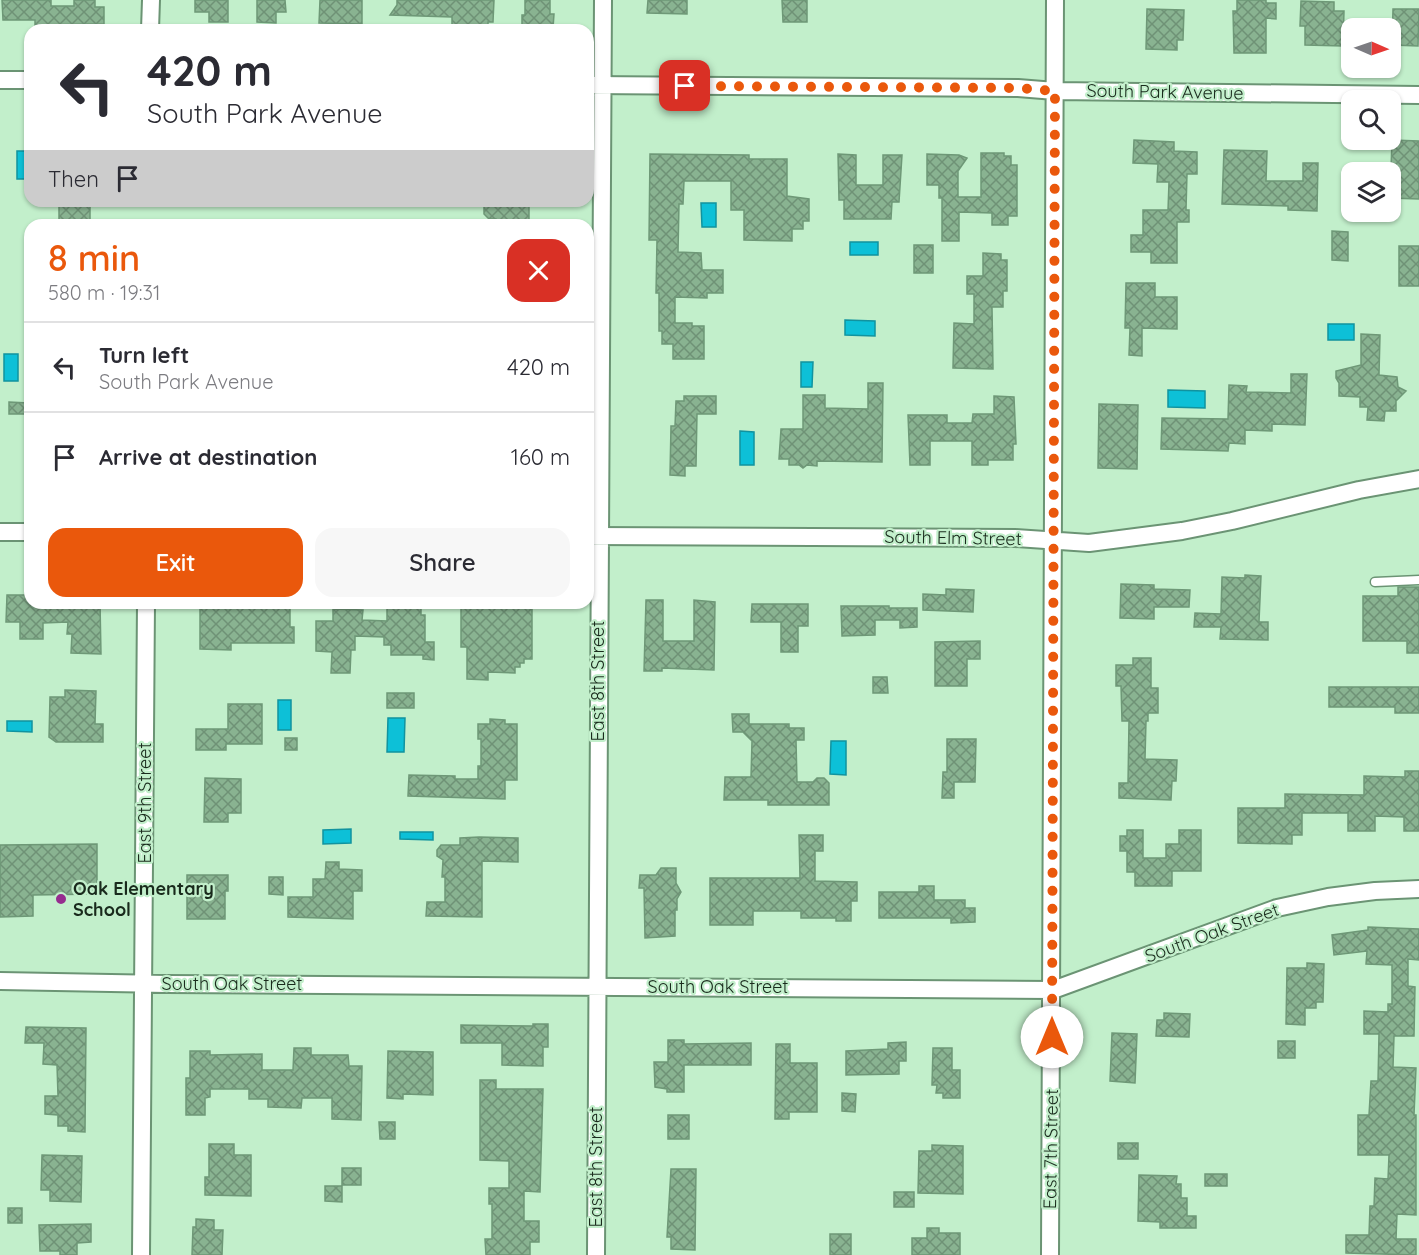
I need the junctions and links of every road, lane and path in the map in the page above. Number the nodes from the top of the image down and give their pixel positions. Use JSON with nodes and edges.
{"nodes":[{"id":1,"x":151,"y":0,"type":"edge"},
{"id":2,"x":603,"y":0,"type":"edge"},
{"id":3,"x":1055,"y":0,"type":"edge"},
{"id":4,"x":150,"y":24,"type":"edge"},
{"id":5,"x":0,"y":80,"type":"edge"},
{"id":6,"x":24,"y":80,"type":"edge"},
{"id":7,"x":595,"y":85,"type":"edge"},
{"id":8,"x":1055,"y":91,"type":"junction"},
{"id":9,"x":1419,"y":95,"type":"edge"},
{"id":10,"x":1419,"y":479,"type":"edge"},
{"id":11,"x":0,"y":532,"type":"edge"},
{"id":12,"x":24,"y":532,"type":"edge"},
{"id":13,"x":594,"y":536,"type":"edge"},
{"id":14,"x":1052,"y":541,"type":"junction"},
{"id":15,"x":1419,"y":580,"type":"edge"},
{"id":16,"x":1375,"y":582,"type":"dead end"},
{"id":17,"x":146,"y":609,"type":"edge"},
{"id":18,"x":1419,"y":889,"type":"edge"},
{"id":19,"x":0,"y":981,"type":"edge"},
{"id":20,"x":144,"y":984,"type":"junction"},
{"id":21,"x":597,"y":986,"type":"junction"},
{"id":22,"x":1053,"y":990,"type":"junction"},
{"id":23,"x":141,"y":1255,"type":"edge"},
{"id":24,"x":596,"y":1255,"type":"edge"},
{"id":25,"x":1050,"y":1255,"type":"edge"}],
"edges":[{"from":1,"to":4,"type":"street"},
{"from":2,"to":7,"type":"street","name":"East 8th Street"},
{"from":3,"to":8,"type":"street","name":"East 7th Street"},
{"from":5,"to":6,"type":"street"},
{"from":7,"to":8,"type":"street","name":"South Park Avenue"},
{"from":7,"to":13,"type":"street","name":"East 8th Street"},
{"from":8,"to":9,"type":"street","name":"South Park Avenue"},
{"from":8,"to":14,"type":"street","name":"East 7th Street"},
{"from":10,"to":14,"type":"street","name":"South Elm Street"},
{"from":11,"to":12,"type":"street"},
{"from":13,"to":14,"type":"street","name":"South Elm Street"},
{"from":13,"to":21,"type":"street","name":"East 8th Street"},
{"from":14,"to":22,"type":"street","name":"East 7th Street"},
{"from":15,"to":16,"type":"lane"},
{"from":17,"to":20,"type":"street","name":"East 9th Street"},
{"from":18,"to":22,"type":"street","name":"South Oak Street"},
{"from":19,"to":20,"type":"street","name":"South Oak Street"},
{"from":20,"to":21,"type":"street","name":"South Oak Street"},
{"from":20,"to":23,"type":"street","name":"East 9th Street"},
{"from":21,"to":22,"type":"street","name":"South Oak Street"},
{"from":21,"to":24,"type":"street","name":"East 8th Street"},
{"from":22,"to":25,"type":"street","name":"East 7th Street"}]}
